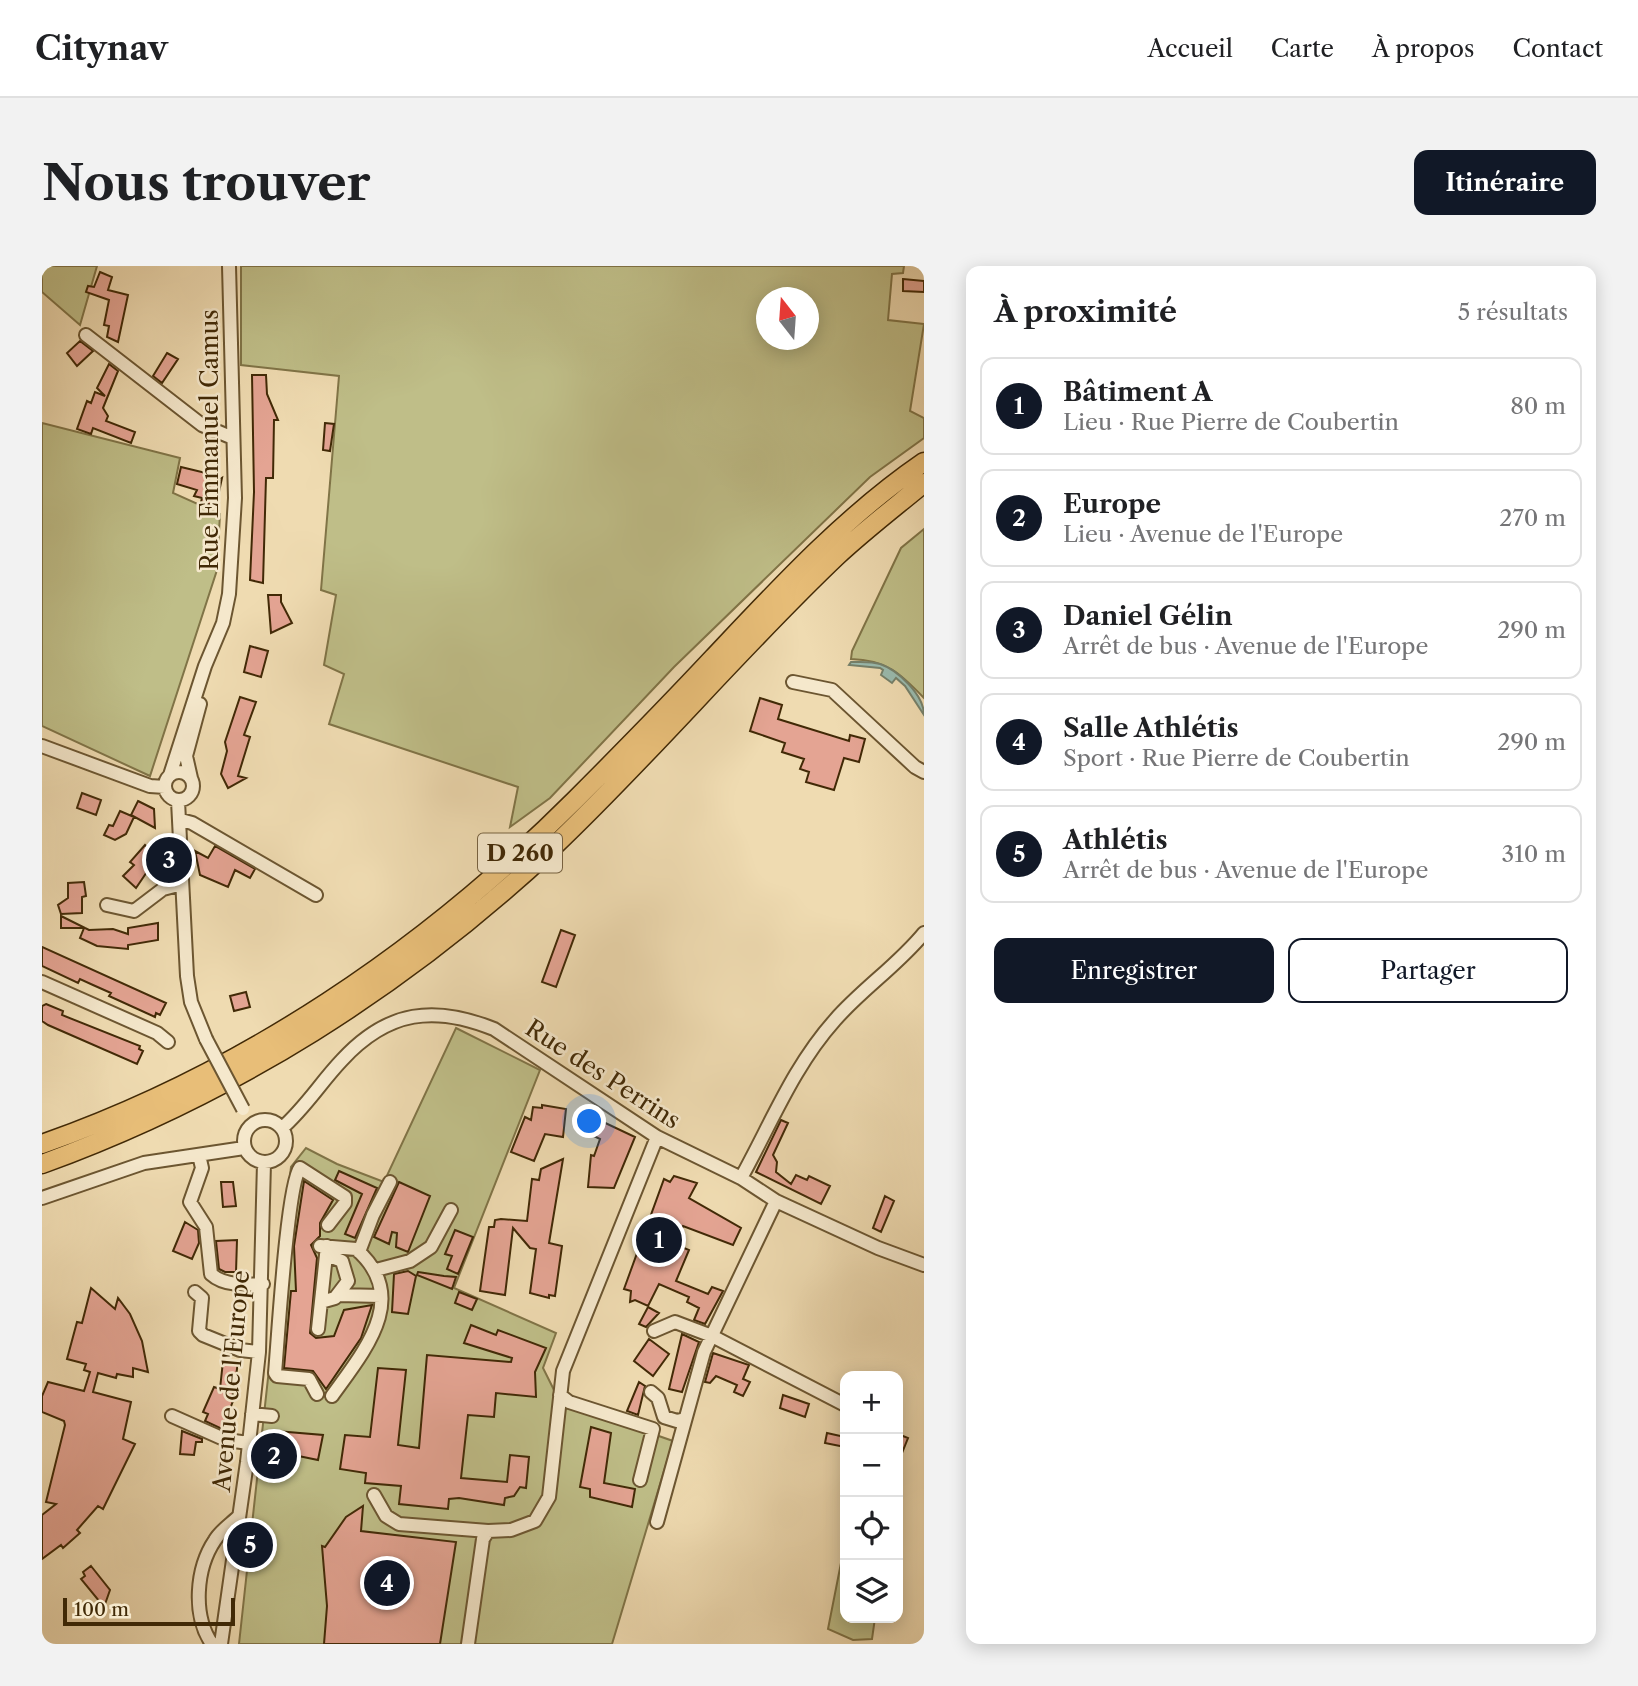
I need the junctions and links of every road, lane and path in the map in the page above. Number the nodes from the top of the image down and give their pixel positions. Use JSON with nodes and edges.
{"nodes":[{"id":1,"x":229,"y":266,"type":"edge"},
{"id":2,"x":86,"y":335,"type":"dead end"},
{"id":3,"x":233,"y":438,"type":"junction"},
{"id":4,"x":924,"y":461,"type":"edge"},
{"id":5,"x":924,"y":483,"type":"edge"},
{"id":6,"x":212,"y":653,"type":"junction"},
{"id":7,"x":793,"y":682,"type":"dead end"},
{"id":8,"x":42,"y":746,"type":"edge"},
{"id":9,"x":924,"y":772,"type":"edge"},
{"id":10,"x":191,"y":778,"type":"junction"},
{"id":11,"x":167,"y":781,"type":"junction"},
{"id":12,"x":178,"y":801,"type":"junction"},
{"id":13,"x":181,"y":820,"type":"junction"},
{"id":14,"x":182,"y":884,"type":"junction"},
{"id":15,"x":316,"y":895,"type":"dead end"},
{"id":16,"x":107,"y":905,"type":"dead end"},
{"id":17,"x":924,"y":933,"type":"edge"},
{"id":18,"x":42,"y":982,"type":"edge"},
{"id":19,"x":168,"y":1042,"type":"dead end"},
{"id":20,"x":254,"y":1123,"type":"junction"},
{"id":21,"x":282,"y":1128,"type":"junction"},
{"id":22,"x":657,"y":1137,"type":"junction"},
{"id":23,"x":42,"y":1144,"type":"edge"},
{"id":24,"x":244,"y":1148,"type":"junction"},
{"id":25,"x":199,"y":1155,"type":"junction"},
{"id":26,"x":264,"y":1163,"type":"junction"},
{"id":27,"x":42,"y":1164,"type":"edge"},
{"id":28,"x":741,"y":1178,"type":"junction"},
{"id":29,"x":390,"y":1182,"type":"dead end"},
{"id":30,"x":42,"y":1198,"type":"edge"},
{"id":31,"x":776,"y":1200,"type":"junction"},
{"id":32,"x":451,"y":1210,"type":"dead end"},
{"id":33,"x":328,"y":1225,"type":"dead end"},
{"id":34,"x":325,"y":1249,"type":"junction"},
{"id":35,"x":359,"y":1252,"type":"junction"},
{"id":36,"x":924,"y":1265,"type":"edge"},
{"id":37,"x":376,"y":1270,"type":"junction"},
{"id":38,"x":263,"y":1284,"type":"junction"},
{"id":39,"x":195,"y":1293,"type":"dead end"},
{"id":40,"x":338,"y":1295,"type":"junction"},
{"id":41,"x":381,"y":1296,"type":"junction"},
{"id":42,"x":321,"y":1302,"type":"junction"},
{"id":43,"x":318,"y":1329,"type":"dead end"},
{"id":44,"x":654,"y":1331,"type":"dead end"},
{"id":45,"x":712,"y":1336,"type":"junction"},
{"id":46,"x":259,"y":1352,"type":"junction"},
{"id":47,"x":651,"y":1392,"type":"dead end"},
{"id":48,"x":317,"y":1394,"type":"dead end"},
{"id":49,"x":560,"y":1395,"type":"junction"},
{"id":50,"x":332,"y":1396,"type":"dead end"},
{"id":51,"x":840,"y":1402,"type":"edge"},
{"id":52,"x":252,"y":1414,"type":"junction"},
{"id":53,"x":172,"y":1416,"type":"dead end"},
{"id":54,"x":272,"y":1416,"type":"dead end"},
{"id":55,"x":685,"y":1419,"type":"junction"},
{"id":56,"x":249,"y":1443,"type":"junction"},
{"id":57,"x":640,"y":1480,"type":"dead end"},
{"id":58,"x":374,"y":1495,"type":"dead end"},
{"id":59,"x":238,"y":1517,"type":"junction"},
{"id":60,"x":657,"y":1522,"type":"dead end"},
{"id":61,"x":488,"y":1531,"type":"junction"},
{"id":62,"x":212,"y":1644,"type":"edge"},
{"id":63,"x":221,"y":1644,"type":"edge"},
{"id":64,"x":468,"y":1644,"type":"edge"}],
"edges":[{"from":1,"to":3,"type":"street","name":"Rue Emmanuel Camus"},
{"from":2,"to":3,"type":"street"},
{"from":3,"to":6,"type":"street","name":"Rue Emmanuel Camus"},
{"from":4,"to":23,"type":"highway","number":"D 260"},
{"from":5,"to":27,"type":"highway","number":"D 260"},
{"from":6,"to":10,"type":"street","name":"Rue Emmanuel Camus"},
{"from":6,"to":11,"type":"street","name":"Rue Emmanuel Camus"},
{"from":7,"to":9,"type":"street"},
{"from":8,"to":11,"type":"street"},
{"from":10,"to":11,"type":"street"},
{"from":10,"to":12,"type":"street"},
{"from":11,"to":12,"type":"street"},
{"from":12,"to":13,"type":"street"},
{"from":13,"to":14,"type":"street"},
{"from":13,"to":15,"type":"street"},
{"from":14,"to":16,"type":"street"},
{"from":14,"to":20,"type":"street","bridge":true},
{"from":17,"to":28,"type":"street"},
{"from":18,"to":19,"type":"street"},
{"from":20,"to":21,"type":"street"},
{"from":20,"to":24,"type":"street"},
{"from":21,"to":22,"type":"street","name":"Rue des Perrins"},
{"from":21,"to":26,"type":"street"},
{"from":22,"to":28,"type":"street","name":"Rue des Perrins"},
{"from":22,"to":49,"type":"street"},
{"from":24,"to":25,"type":"street"},
{"from":24,"to":26,"type":"street"},
{"from":25,"to":30,"type":"street"},
{"from":25,"to":38,"type":"street"},
{"from":26,"to":38,"type":"street","name":"Avenue de l'Europe"},
{"from":28,"to":31,"type":"street","name":"Rue des Perrins"},
{"from":29,"to":35,"type":"street"},
{"from":31,"to":36,"type":"street","name":"Rue des Perrins"},
{"from":31,"to":45,"type":"street"},
{"from":32,"to":37,"type":"street"},
{"from":33,"to":48,"type":"street"},
{"from":34,"to":35,"type":"street"},
{"from":34,"to":40,"type":"street"},
{"from":34,"to":42,"type":"street"},
{"from":35,"to":37,"type":"street"},
{"from":37,"to":41,"type":"street"},
{"from":38,"to":46,"type":"street","name":"Avenue de l'Europe"},
{"from":39,"to":46,"type":"street"},
{"from":40,"to":41,"type":"street"},
{"from":40,"to":42,"type":"street"},
{"from":41,"to":50,"type":"street"},
{"from":42,"to":43,"type":"street"},
{"from":44,"to":45,"type":"street"},
{"from":45,"to":51,"type":"street"},
{"from":45,"to":55,"type":"street"},
{"from":46,"to":52,"type":"street","name":"Avenue de l'Europe"},
{"from":47,"to":55,"type":"street"},
{"from":49,"to":57,"type":"street"},
{"from":49,"to":61,"type":"street"},
{"from":52,"to":54,"type":"street"},
{"from":52,"to":56,"type":"street","name":"Avenue de l'Europe"},
{"from":53,"to":56,"type":"street"},
{"from":55,"to":60,"type":"street"},
{"from":56,"to":59,"type":"street","name":"Avenue de l'Europe"},
{"from":58,"to":61,"type":"street"},
{"from":59,"to":62,"type":"street"},
{"from":59,"to":63,"type":"street","name":"Avenue de l'Europe"},
{"from":61,"to":64,"type":"street"}]}
